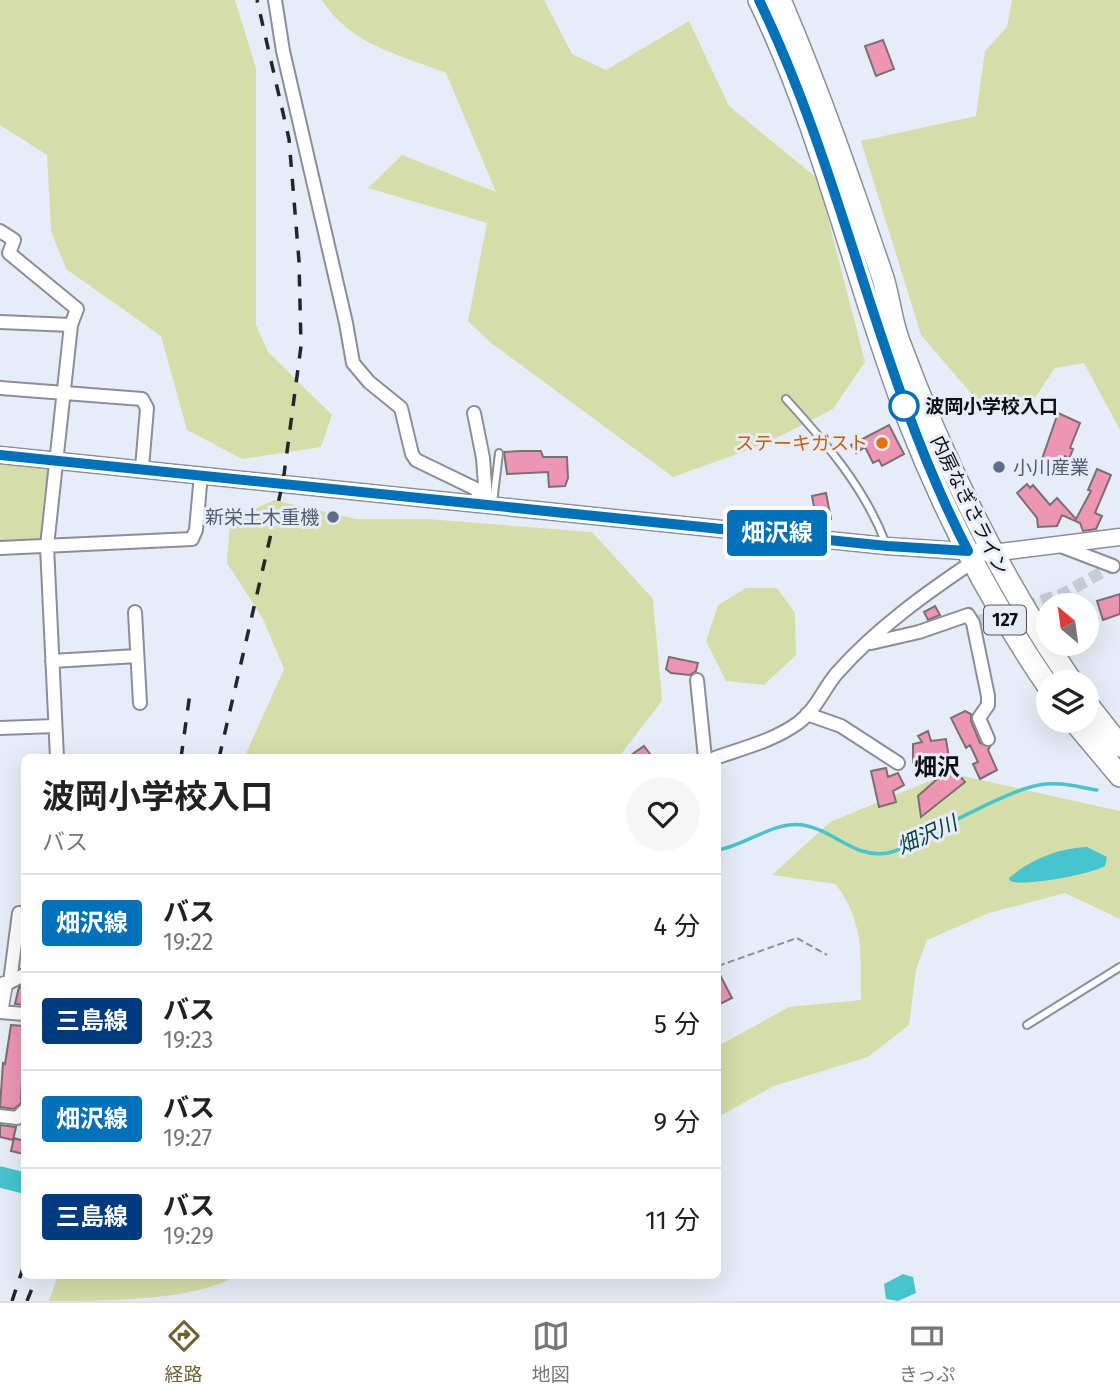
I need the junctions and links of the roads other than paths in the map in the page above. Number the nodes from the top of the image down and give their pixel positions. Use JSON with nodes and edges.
{"nodes":[{"id":1,"x":275,"y":0,"type":"edge"},
{"id":2,"x":759,"y":0,"type":"edge"},
{"id":3,"x":780,"y":0,"type":"edge"},
{"id":4,"x":0,"y":231,"type":"edge"},
{"id":5,"x":4,"y":254,"type":"edge"},
{"id":6,"x":0,"y":321,"type":"edge"},
{"id":7,"x":72,"y":325,"type":"junction"},
{"id":8,"x":0,"y":387,"type":"edge"},
{"id":9,"x":64,"y":393,"type":"junction"},
{"id":10,"x":786,"y":399,"type":"dead end"},
{"id":11,"x":474,"y":413,"type":"dead end"},
{"id":12,"x":499,"y":453,"type":"dead end"},
{"id":13,"x":0,"y":455,"type":"edge"},
{"id":14,"x":55,"y":458,"type":"junction"},
{"id":15,"x":142,"y":468,"type":"junction"},
{"id":16,"x":201,"y":474,"type":"junction"},
{"id":17,"x":487,"y":503,"type":"junction"},
{"id":18,"x":1120,"y":537,"type":"edge"},
{"id":19,"x":1058,"y":545,"type":"junction"},
{"id":20,"x":47,"y":546,"type":"junction"},
{"id":21,"x":887,"y":546,"type":"junction"},
{"id":22,"x":0,"y":548,"type":"edge"},
{"id":23,"x":978,"y":555,"type":"junction"},
{"id":24,"x":1113,"y":566,"type":"dead end"},
{"id":25,"x":135,"y":612,"type":"dead end"},
{"id":26,"x":867,"y":643,"type":"junction"},
{"id":27,"x":137,"y":656,"type":"junction"},
{"id":28,"x":52,"y":661,"type":"junction"},
{"id":29,"x":1038,"y":670,"type":"edge"},
{"id":30,"x":1064,"y":670,"type":"edge"},
{"id":31,"x":697,"y":680,"type":"dead end"},
{"id":32,"x":140,"y":704,"type":"dead end"},
{"id":33,"x":807,"y":715,"type":"junction"},
{"id":34,"x":1099,"y":719,"type":"edge"},
{"id":35,"x":55,"y":726,"type":"junction"},
{"id":36,"x":0,"y":728,"type":"edge"},
{"id":37,"x":1084,"y":733,"type":"edge"},
{"id":38,"x":988,"y":739,"type":"dead end"},
{"id":39,"x":1120,"y":746,"type":"edge"},
{"id":40,"x":57,"y":754,"type":"edge"},
{"id":41,"x":705,"y":754,"type":"edge"},
{"id":42,"x":721,"y":756,"type":"edge"},
{"id":43,"x":898,"y":763,"type":"dead end"},
{"id":44,"x":1120,"y":776,"type":"edge"},
{"id":45,"x":19,"y":913,"type":"dead end"},
{"id":46,"x":1120,"y":967,"type":"edge"},
{"id":47,"x":21,"y":976,"type":"edge"},
{"id":48,"x":5,"y":984,"type":"edge"},
{"id":49,"x":0,"y":1009,"type":"edge"},
{"id":50,"x":21,"y":1013,"type":"edge"},
{"id":51,"x":1027,"y":1025,"type":"dead end"},
{"id":52,"x":21,"y":1114,"type":"edge"},
{"id":53,"x":0,"y":1116,"type":"edge"}],
"edges":[{"from":1,"to":17,"type":"street"},
{"from":2,"to":23,"type":"highway","name":"内房なぎさライン","number":"127"},
{"from":3,"to":23,"type":"highway","name":"内房なぎさライン","number":"127"},
{"from":4,"to":5,"type":"street"},
{"from":5,"to":7,"type":"street"},
{"from":6,"to":7,"type":"street"},
{"from":7,"to":9,"type":"street"},
{"from":8,"to":9,"type":"street"},
{"from":9,"to":14,"type":"street"},
{"from":9,"to":15,"type":"street"},
{"from":10,"to":21,"type":"lane"},
{"from":11,"to":17,"type":"street"},
{"from":12,"to":17,"type":"lane"},
{"from":13,"to":14,"type":"street"},
{"from":14,"to":15,"type":"street"},
{"from":14,"to":20,"type":"street"},
{"from":15,"to":16,"type":"street"},
{"from":16,"to":17,"type":"street"},
{"from":16,"to":20,"type":"street"},
{"from":17,"to":21,"type":"street"},
{"from":18,"to":19,"type":"street"},
{"from":19,"to":23,"type":"street"},
{"from":19,"to":24,"type":"street"},
{"from":20,"to":22,"type":"street"},
{"from":20,"to":28,"type":"street"},
{"from":21,"to":23,"type":"street"},
{"from":23,"to":26,"type":"street"},
{"from":23,"to":29,"type":"highway","name":"内房なぎさライン","number":"127"},
{"from":23,"to":30,"type":"highway","name":"内房なぎさライン","number":"127"},
{"from":25,"to":27,"type":"street"},
{"from":26,"to":33,"type":"street"},
{"from":26,"to":38,"type":"street"},
{"from":27,"to":28,"type":"street"},
{"from":27,"to":32,"type":"street"},
{"from":28,"to":35,"type":"street"},
{"from":31,"to":41,"type":"street"},
{"from":33,"to":42,"type":"street"},
{"from":33,"to":43,"type":"street"},
{"from":34,"to":39,"type":"highway"},
{"from":35,"to":36,"type":"street"},
{"from":35,"to":40,"type":"street"},
{"from":37,"to":44,"type":"highway"},
{"from":45,"to":48,"type":"street"},
{"from":46,"to":51,"type":"lane"},
{"from":47,"to":48,"type":"street"},
{"from":48,"to":49,"type":"street"},
{"from":49,"to":50,"type":"street"},
{"from":52,"to":53,"type":"street"}]}
